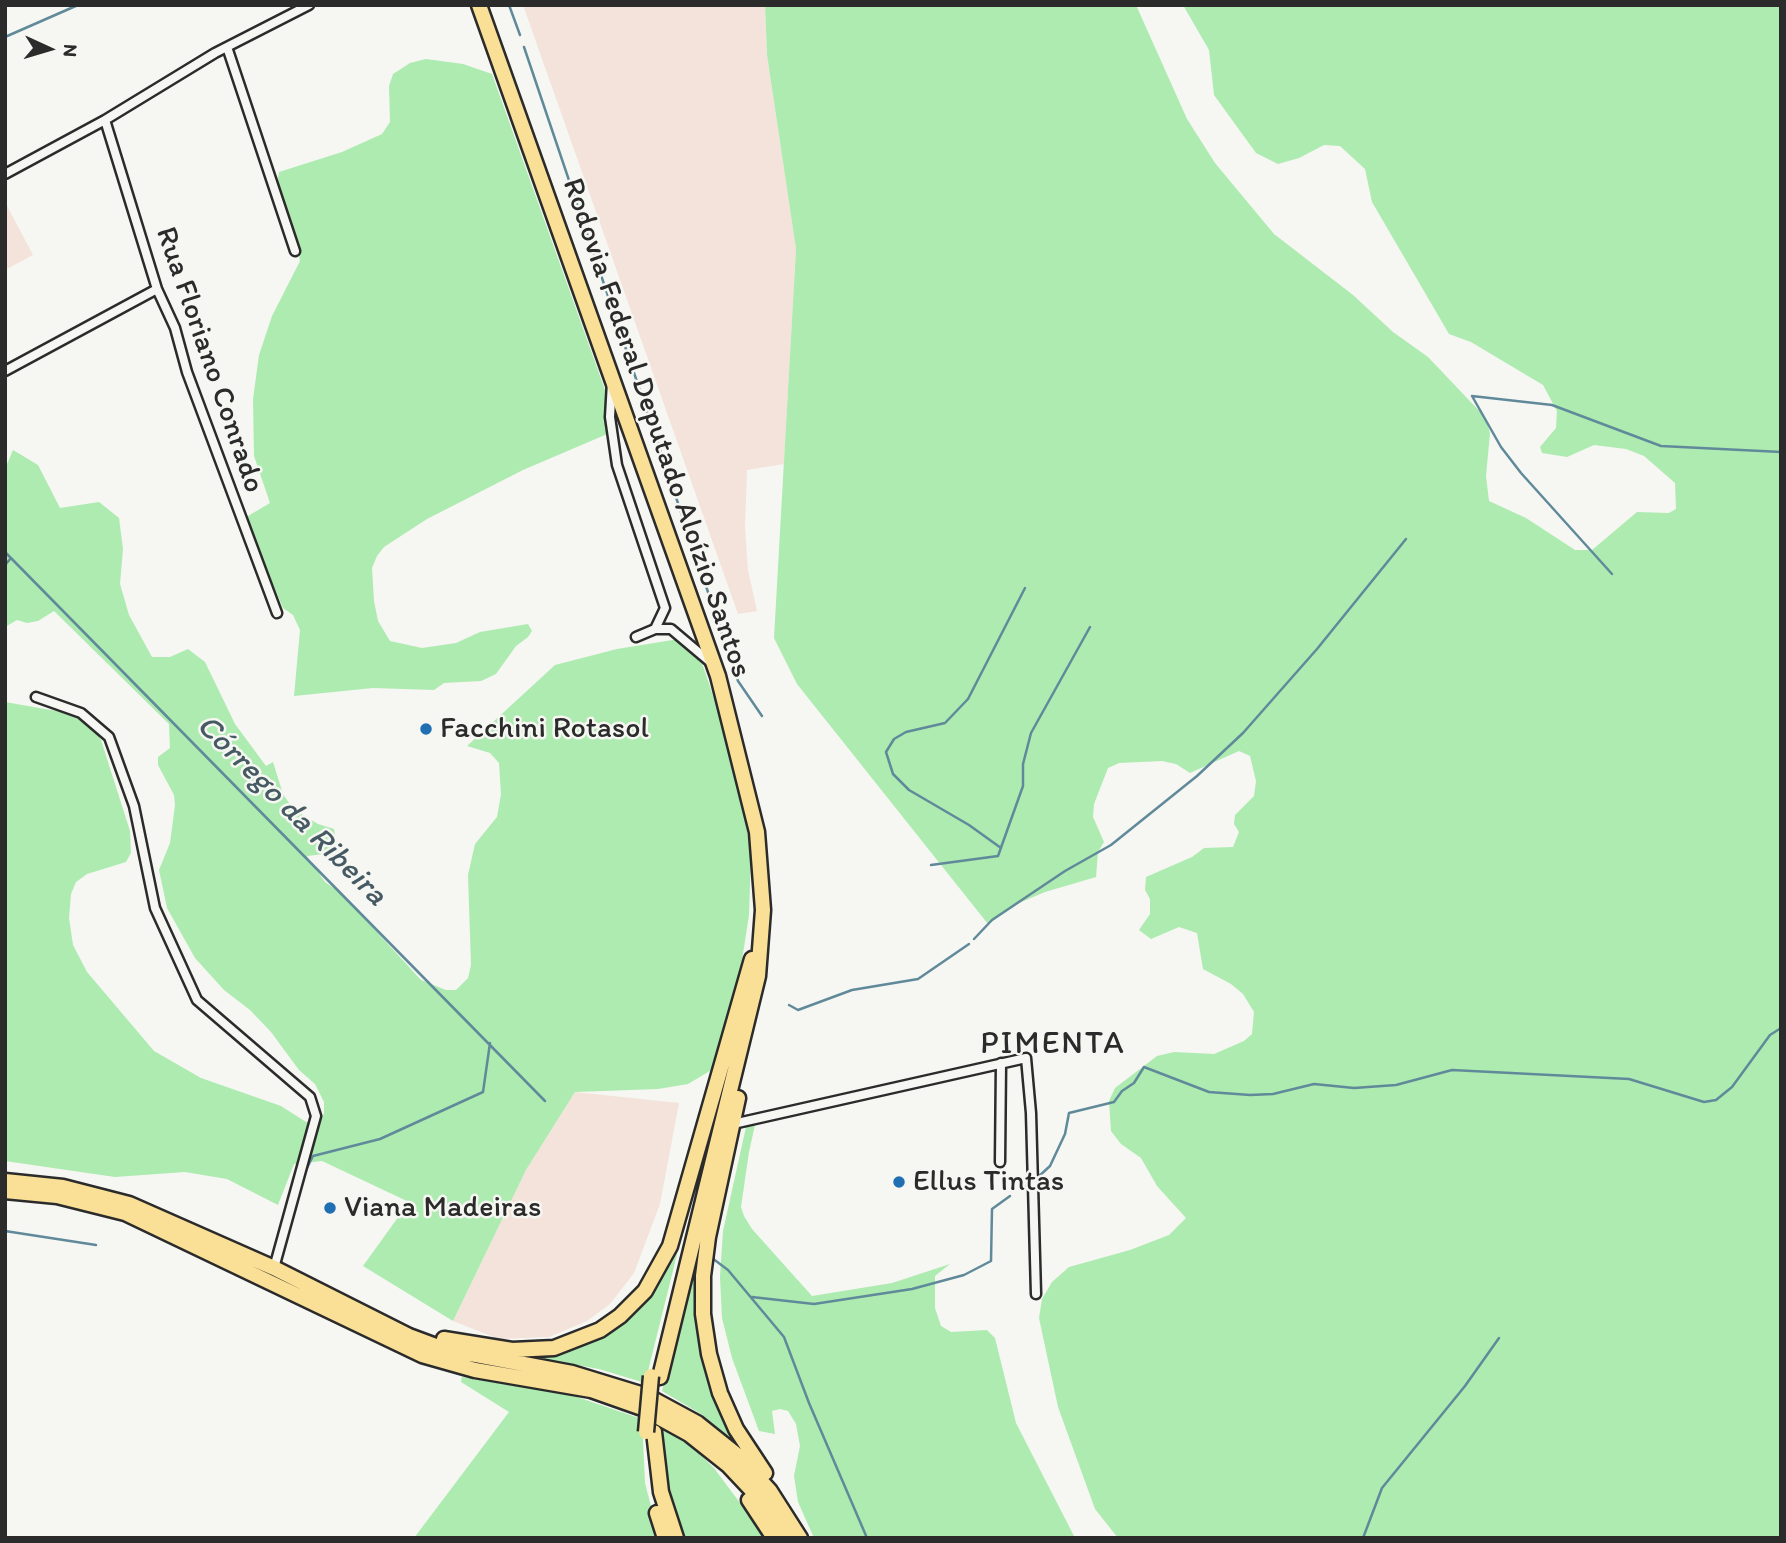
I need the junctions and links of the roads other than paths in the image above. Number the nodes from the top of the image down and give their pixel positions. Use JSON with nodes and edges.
{"nodes":[{"id":1,"x":309,"y":5,"type":"edge"},
{"id":2,"x":479,"y":5,"type":"edge"},
{"id":3,"x":227,"y":47,"type":"junction"},
{"id":4,"x":105,"y":120,"type":"junction"},
{"id":5,"x":5,"y":174,"type":"edge"},
{"id":6,"x":295,"y":251,"type":"dead end"},
{"id":7,"x":157,"y":289,"type":"junction"},
{"id":8,"x":5,"y":371,"type":"edge"},
{"id":9,"x":613,"y":380,"type":"junction"},
{"id":10,"x":277,"y":613,"type":"dead end"},
{"id":11,"x":655,"y":629,"type":"junction"},
{"id":12,"x":636,"y":637,"type":"dead end"},
{"id":13,"x":714,"y":665,"type":"junction"},
{"id":14,"x":37,"y":697,"type":"dead end"},
{"id":15,"x":761,"y":874,"type":"junction"},
{"id":16,"x":763,"y":918,"type":"junction"},
{"id":17,"x":752,"y":958,"type":"junction"},
{"id":18,"x":1001,"y":1063,"type":"junction"},
{"id":19,"x":733,"y":1125,"type":"junction"},
{"id":20,"x":1000,"y":1161,"type":"dead end"},
{"id":21,"x":5,"y":1181,"type":"edge"},
{"id":22,"x":5,"y":1191,"type":"edge"},
{"id":23,"x":274,"y":1268,"type":"junction"},
{"id":24,"x":314,"y":1289,"type":"junction"},
{"id":25,"x":1036,"y":1294,"type":"dead end"},
{"id":26,"x":655,"y":1377,"type":"junction"},
{"id":27,"x":680,"y":1428,"type":"junction"},
{"id":28,"x":650,"y":1432,"type":"junction"},
{"id":29,"x":665,"y":1538,"type":"edge"},
{"id":30,"x":676,"y":1538,"type":"edge"},
{"id":31,"x":774,"y":1538,"type":"edge"},
{"id":32,"x":785,"y":1538,"type":"edge"},
{"id":33,"x":801,"y":1538,"type":"edge"}],
"edges":[{"from":1,"to":3,"type":"street"},
{"from":2,"to":9,"type":"highway","name":"Rodovia Federal Deputado Aloízio Santos"},
{"from":3,"to":4,"type":"street"},
{"from":3,"to":6,"type":"street"},
{"from":4,"to":5,"type":"street"},
{"from":4,"to":7,"type":"street","name":"Rua Floriano Conrado"},
{"from":7,"to":8,"type":"street"},
{"from":7,"to":10,"type":"street","name":"Rua Floriano Conrado"},
{"from":9,"to":11,"type":"street"},
{"from":9,"to":13,"type":"highway","name":"Rodovia Federal Deputado Aloízio Santos"},
{"from":11,"to":12,"type":"street"},
{"from":11,"to":13,"type":"street"},
{"from":13,"to":15,"type":"highway","name":"Rodovia Federal Deputado Aloízio Santos"},
{"from":14,"to":23,"type":"street"},
{"from":15,"to":16,"type":"highway"},
{"from":15,"to":17,"type":"highway"},
{"from":16,"to":19,"type":"highway"},
{"from":16,"to":26,"type":"highway"},
{"from":17,"to":24,"type":"highway"},
{"from":17,"to":26,"type":"highway"},
{"from":18,"to":19,"type":"street"},
{"from":18,"to":20,"type":"street"},
{"from":18,"to":25,"type":"street"},
{"from":19,"to":33,"type":"highway"},
{"from":21,"to":23,"type":"highway"},
{"from":22,"to":27,"type":"highway"},
{"from":23,"to":24,"type":"highway"},
{"from":24,"to":33,"type":"highway"},
{"from":26,"to":28,"type":"highway","bridge":true},
{"from":27,"to":31,"type":"highway"},
{"from":27,"to":32,"type":"highway"},
{"from":28,"to":29,"type":"highway"},
{"from":28,"to":30,"type":"highway"}]}
